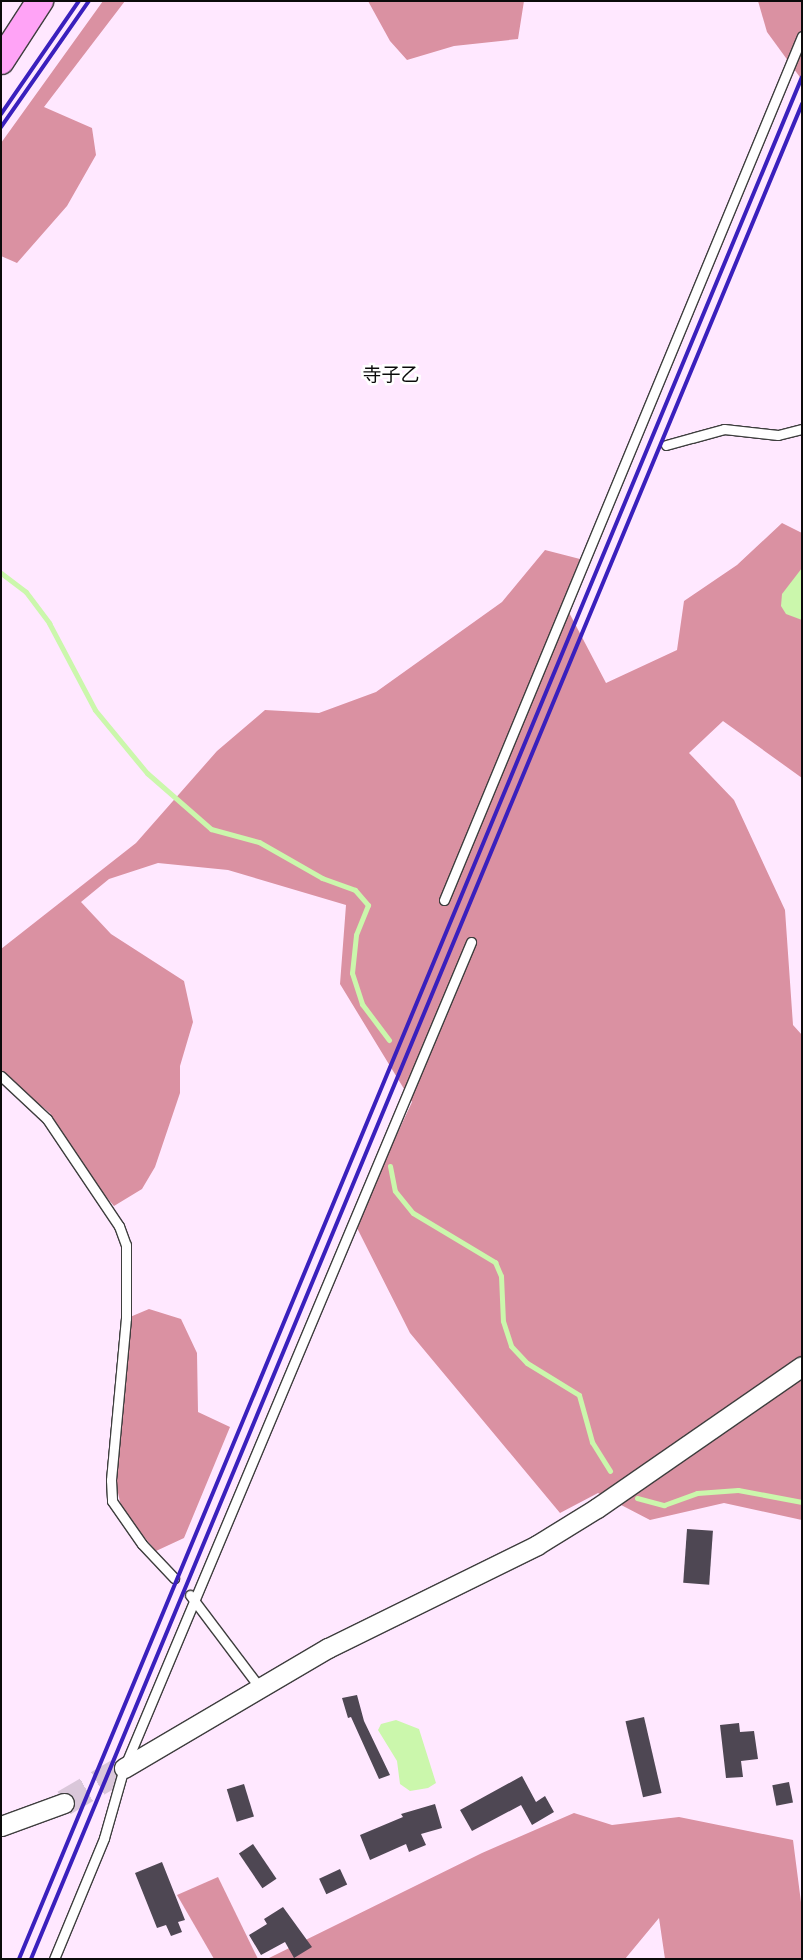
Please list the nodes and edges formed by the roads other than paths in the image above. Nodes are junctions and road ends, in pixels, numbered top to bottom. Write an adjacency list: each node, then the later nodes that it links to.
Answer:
1 (40, 1): 3 (main road)
2 (802, 36): 6 (lane)
3 (1, 61)
4 (802, 429): 5 (lane)
5 (666, 445)
6 (632, 452): 7 (lane); 8 (lane)
7 (643, 452)
8 (444, 900)
9 (471, 942): 13 (lane)
10 (1, 1076): 12 (lane)
11 (802, 1366): 14 (street)
12 (174, 1578)
13 (192, 1598): 14 (lane); 15 (lane)
14 (260, 1688): 15 (street)
15 (124, 1768): 18 (lane)
16 (64, 1803): 17 (street)
17 (1, 1826)
18 (54, 1959)

